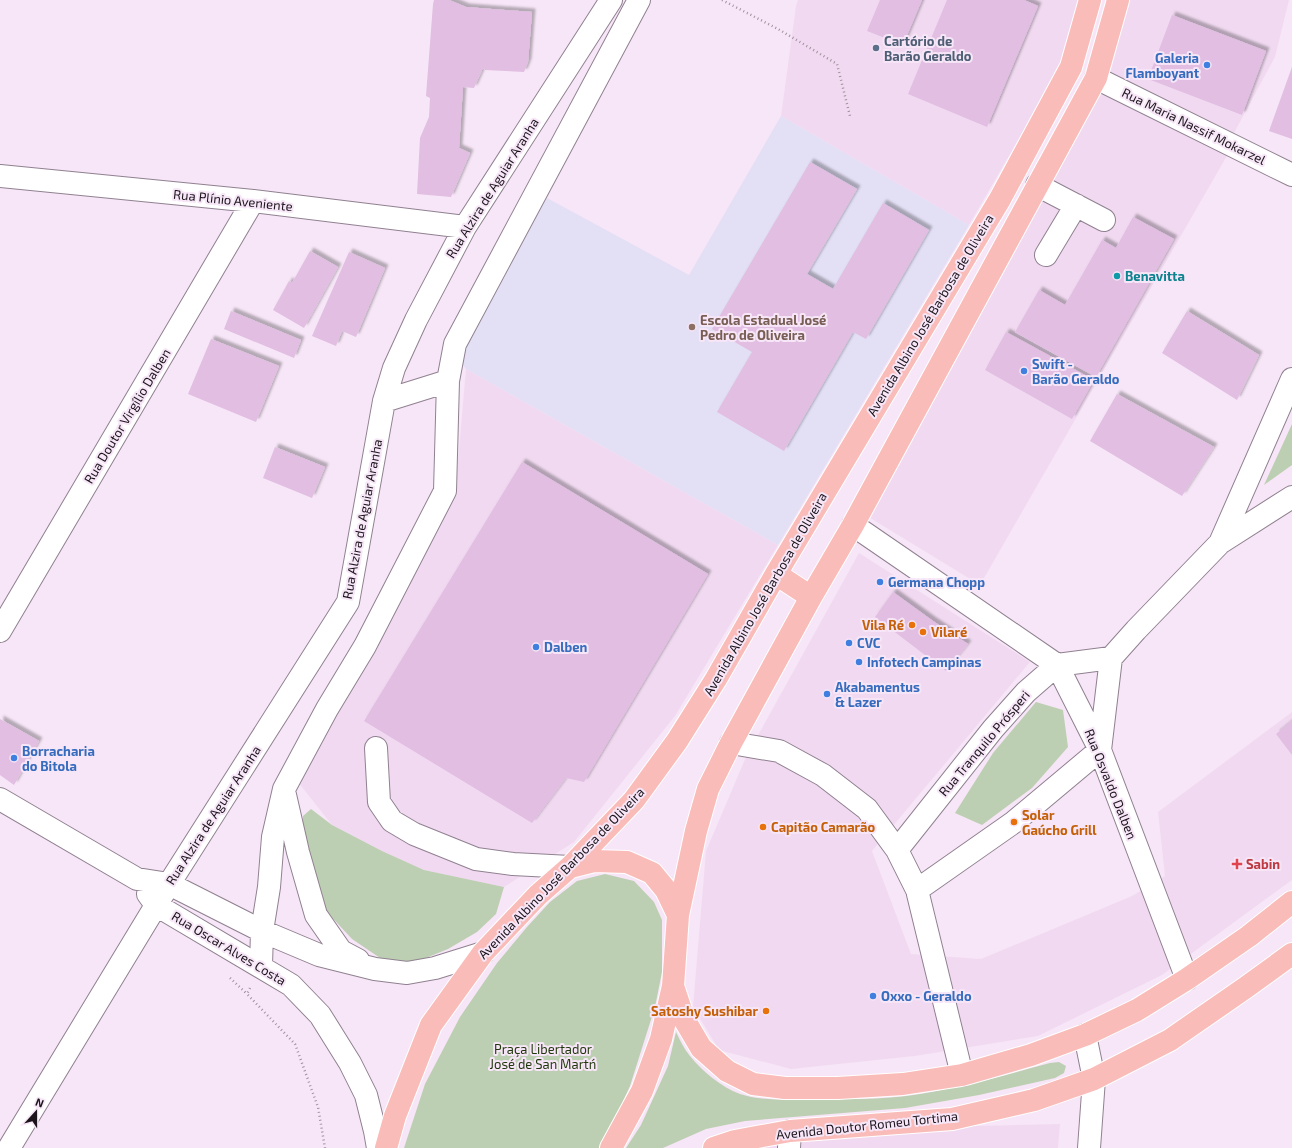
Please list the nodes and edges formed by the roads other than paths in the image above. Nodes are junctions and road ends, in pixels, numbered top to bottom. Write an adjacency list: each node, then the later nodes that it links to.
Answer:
1 (611, 0): 12 (street, Rua Alzira de Aguiar Aranha)
2 (639, 0): 15 (street)
3 (1090, 0): 20 (main road, Avenida Albino José Barbosa de Oliveira)
4 (1118, 0): 5 (main road)
5 (1096, 78): 6 (street, Rua Maria Nassif Mokarzel); 8 (main road)
6 (1292, 175)
7 (0, 176): 9 (street, Rua Plínio Aveniente)
8 (1038, 186): 10 (street); 18 (main road)
9 (253, 201): 12 (street, Rua Plínio Aveniente); 22 (street, Rua Doutor Virgílio Dalben)
10 (1076, 205): 11 (street); 13 (street)
11 (1104, 220)
12 (465, 227): 16 (street, Rua Alzira de Aguiar Aranha)
13 (1046, 255)
14 (1292, 379): 19 (street)
15 (448, 381): 16 (street); 28 (street)
16 (384, 401): 33 (street, Rua Alzira de Aguiar Aranha)
17 (1292, 497): 19 (street)
18 (853, 525): 21 (main road); 24 (street, Rua Osvaldo Dalben)
19 (1220, 543): 23 (street)
20 (776, 574): 21 (main road); 31 (main road, Avenida Albino José Barbosa de Oliveira)
21 (811, 597): 25 (main road)
22 (0, 631)
23 (1111, 658): 24 (street); 27 (street)
24 (1057, 665): 27 (street, Rua Osvaldo Dalben); 30 (street, Rua Tranquilo Prósperi)
25 (731, 743): 30 (street); 37 (main road)
26 (376, 748): 31 (street)
27 (1100, 750): 34 (street); 43 (street, Rua Osvaldo Dalben)
28 (284, 789): 38 (street); 42 (street)
29 (0, 799): 32 (street, Rua Oscar Alves Costa)
30 (897, 850): 34 (street)
31 (570, 867): 37 (main road); 39 (main road, Avenida Albino José Barbosa de Oliveira)
32 (137, 879): 33 (street, Rua Oscar Alves Costa); 36 (street, Rua Oscar Alves Costa)
33 (169, 884): 36 (street, Rua Alzira de Aguiar Aranha); 38 (street, Rua Oscar Alves Costa)
34 (917, 890): 46 (street)
35 (1292, 902): 43 (main road)
36 (156, 905): 41 (street, Rua Oscar Alves Costa); 49 (street, Rua Alzira de Aguiar Aranha)
37 (678, 915): 44 (main road)
38 (262, 932): 41 (street); 42 (street, Rua Oscar Alves Costa)
39 (483, 953): 42 (street, Rua Oscar Alves Costa); 51 (main road, Avenida Albino José Barbosa de Oliveira)
40 (1292, 954): 47 (main road, Avenida Doutor Romeu Tortima)
41 (260, 966): 50 (street, Rua Oscar Alves Costa)
42 (375, 968)
43 (1187, 979): 45 (main road)
44 (673, 986): 46 (main road); 52 (main road)
45 (1085, 1035): 46 (main road); 47 (street)
46 (962, 1075)
47 (1094, 1079): 48 (main road, Avenida Doutor Romeu Tortima); 54 (street)
48 (790, 1140): 53 (main road, Avenida Doutor Romeu Tortima)
49 (9, 1148)
50 (378, 1148)
51 (386, 1148)
52 (611, 1148)
53 (714, 1148)
54 (1089, 1148)

